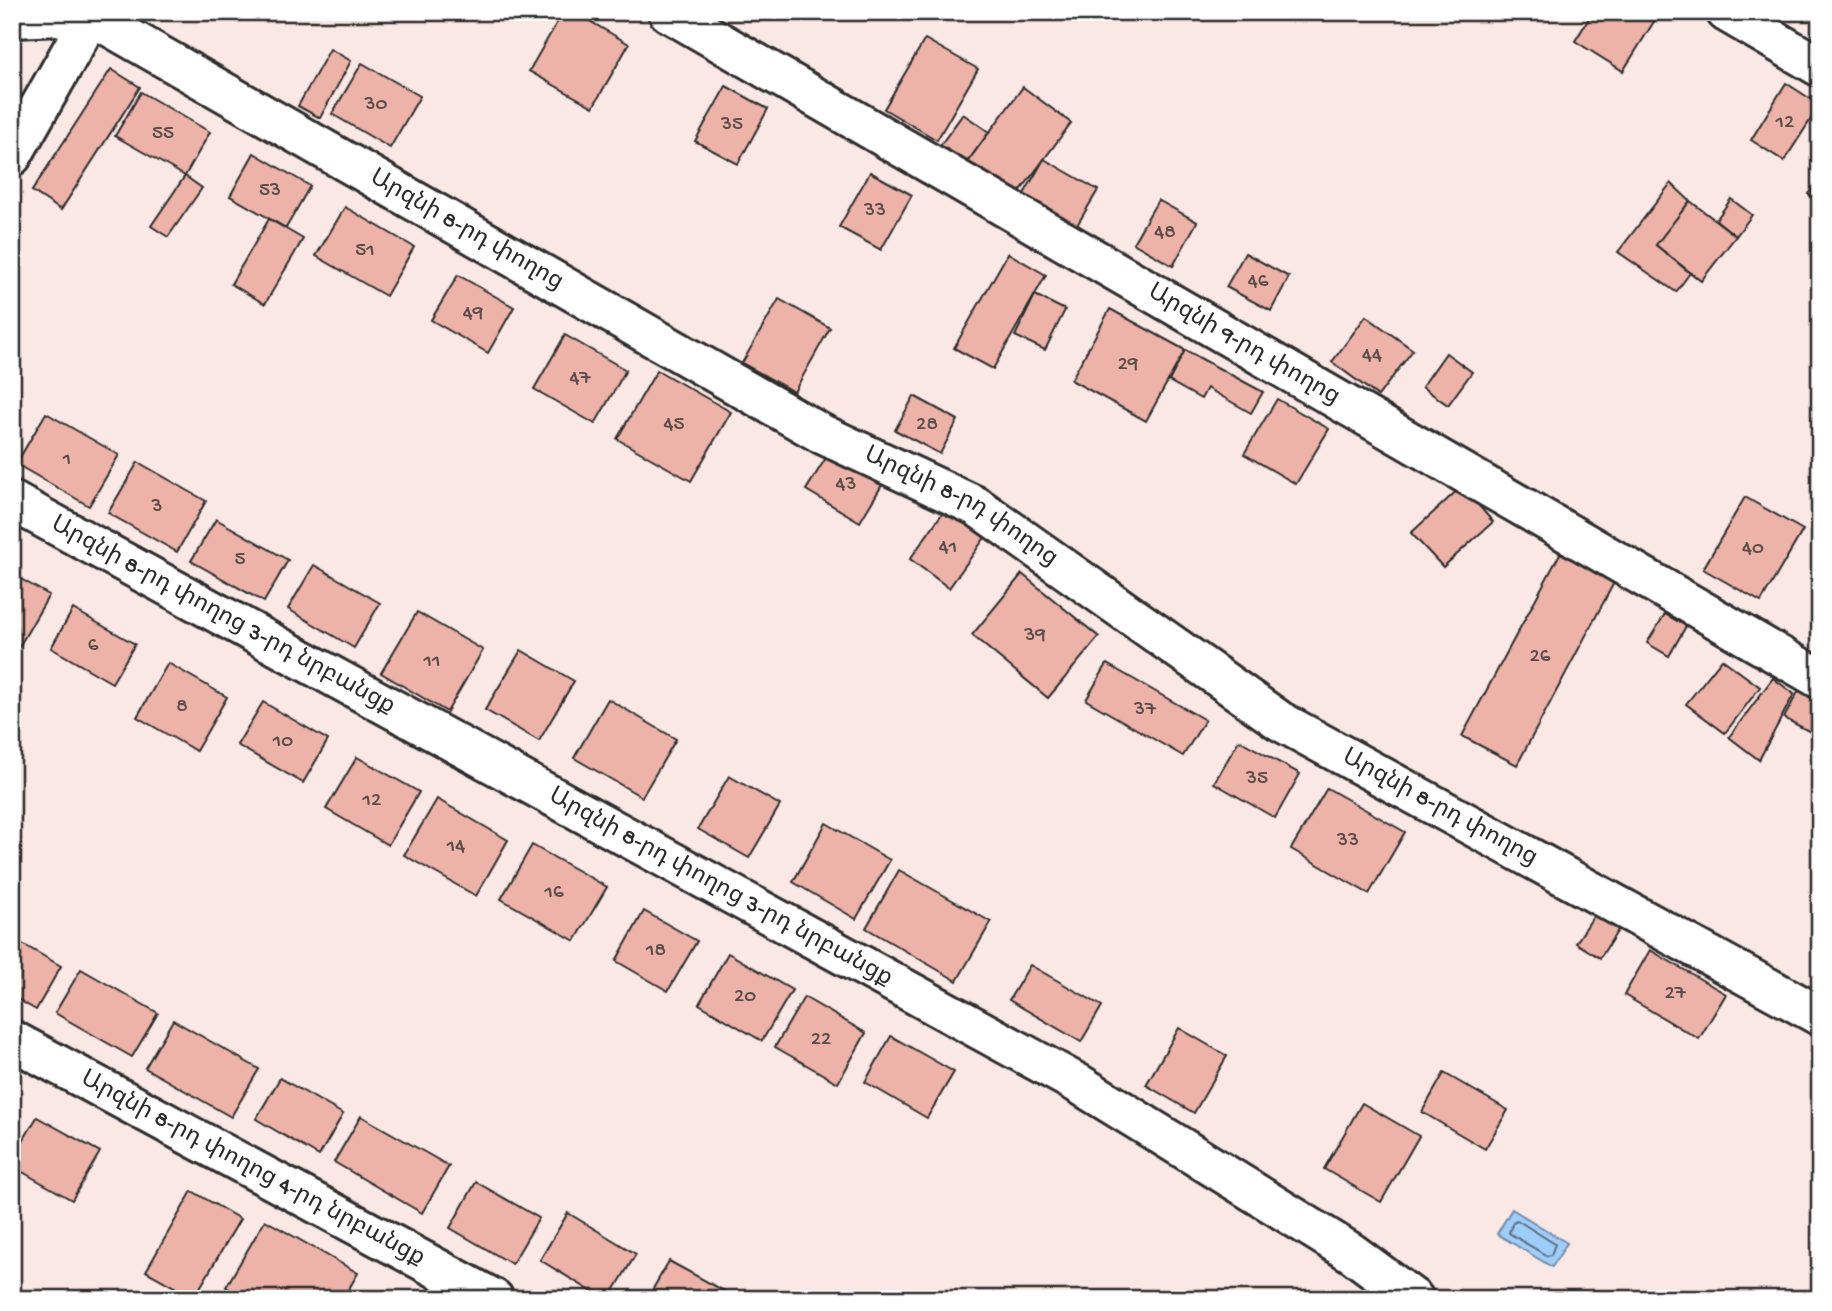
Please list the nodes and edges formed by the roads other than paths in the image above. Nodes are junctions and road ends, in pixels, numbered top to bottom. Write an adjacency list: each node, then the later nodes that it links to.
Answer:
1 (668, 12): 8 (street, Արզնի 9-րդ փողոց)
2 (1726, 12): 5 (street)
3 (108, 14): 4 (street); 6 (street); 9 (street, Արզնի 8-րդ փողոց)
4 (12, 18)
5 (1820, 68)
6 (12, 156)
7 (12, 500): 12 (street, Արզնի 8-րդ փողոց 3-րդ նրբանցք)
8 (1820, 679)
9 (1820, 1016)
10 (12, 1040): 11 (street, Արզնի 8-րդ փողոց 4-րդ նրբանցք)
11 (494, 1299)
12 (1414, 1299)

